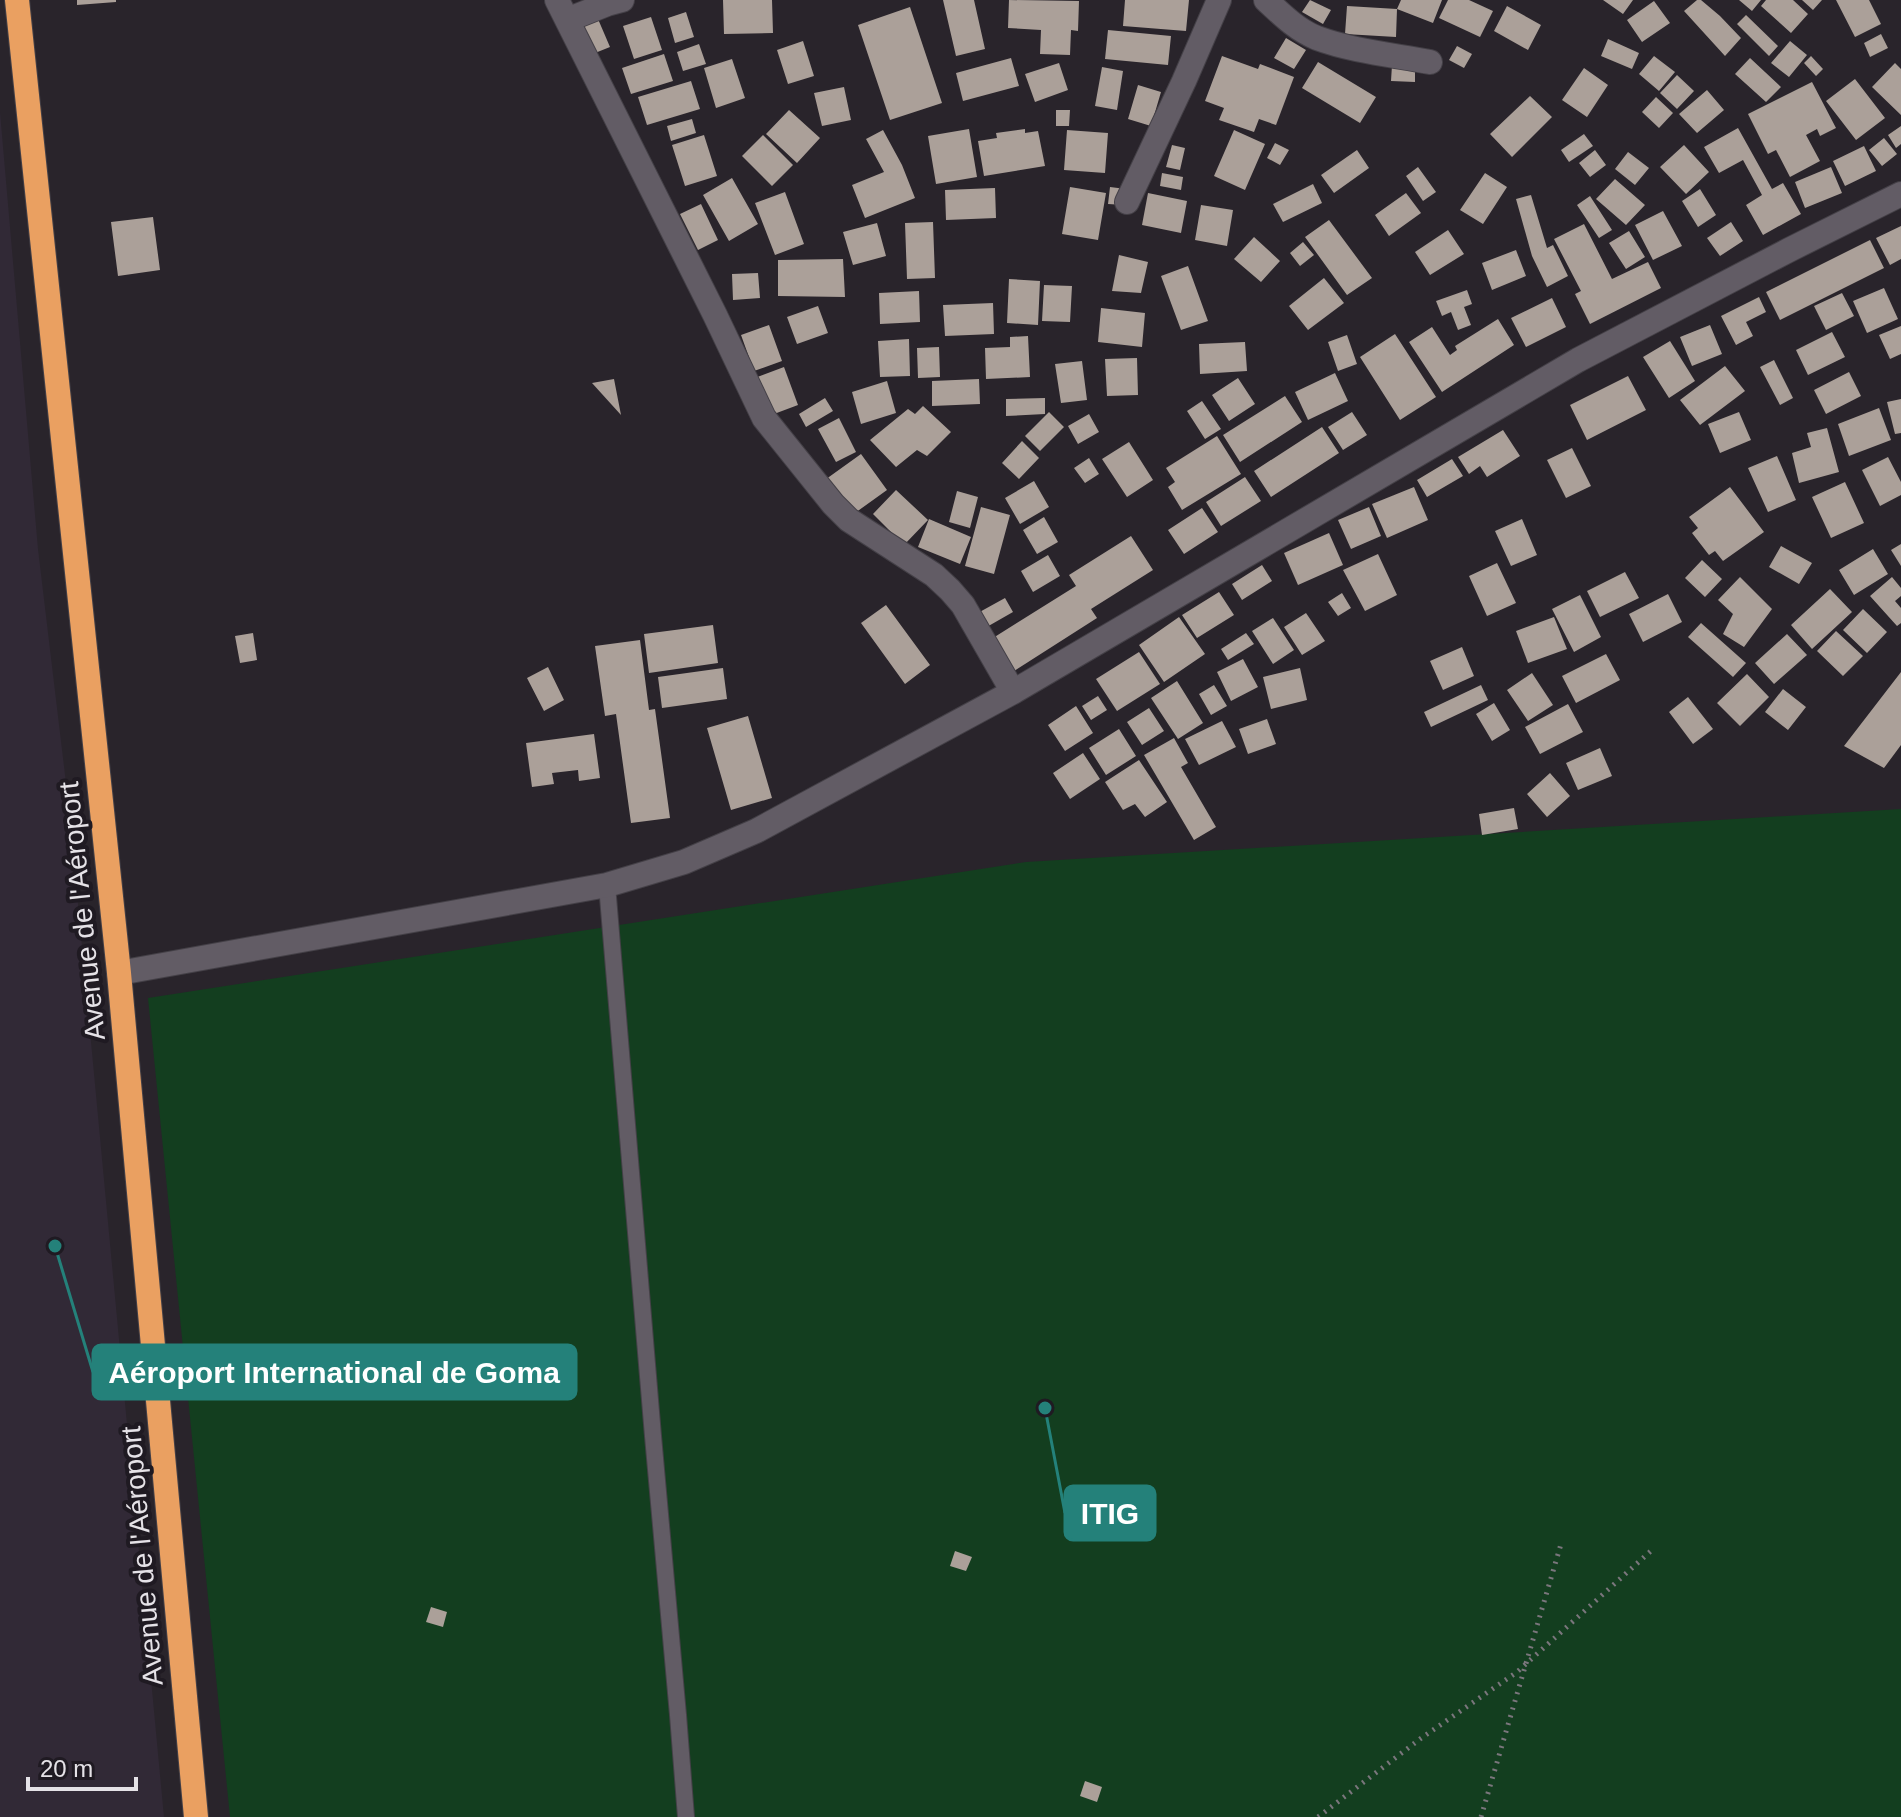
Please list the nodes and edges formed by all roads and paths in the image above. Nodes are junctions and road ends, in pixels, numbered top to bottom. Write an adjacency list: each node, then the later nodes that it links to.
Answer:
1 (17, 0): 11 (highway, Avenue de l'Aéroport)
2 (622, 0): 5 (street)
3 (1219, 0): 8 (street)
4 (1266, 0): 6 (street)
5 (562, 10): 9 (street)
6 (1430, 62)
7 (1901, 194): 9 (street)
8 (1127, 202)
9 (1013, 692): 10 (street)
10 (607, 885): 11 (street); 16 (lane)
11 (119, 973): 15 (highway, Avenue de l'Aéroport)
12 (1561, 1544): 14 (path)
13 (1653, 1549): 14 (path)
14 (1528, 1662): 17 (path); 18 (path)
15 (196, 1817)
16 (686, 1817)
17 (1318, 1817)
18 (1481, 1817)

